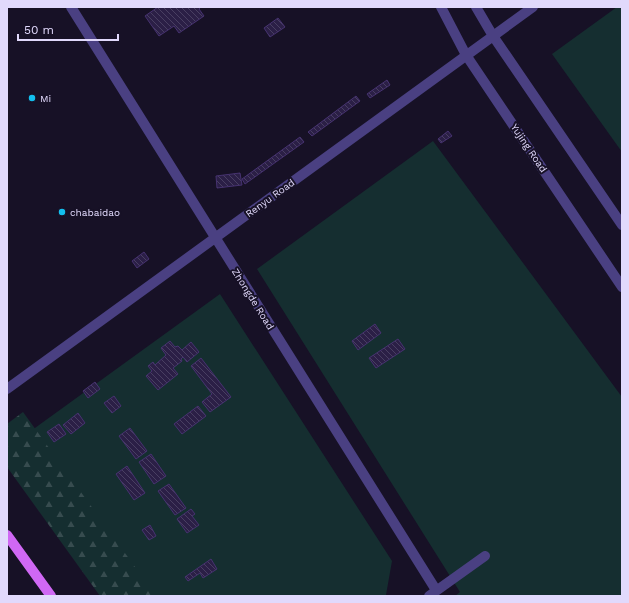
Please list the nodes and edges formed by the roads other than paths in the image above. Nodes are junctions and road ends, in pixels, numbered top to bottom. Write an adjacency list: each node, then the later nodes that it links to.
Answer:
1 (71, 7): 8 (street, Zhongde Road)
2 (441, 7): 6 (street, Yujing Road)
3 (476, 7): 5 (street)
4 (533, 7): 5 (street, Renyu Road)
5 (493, 36): 6 (street, Renyu Road); 7 (street)
6 (466, 55): 8 (street, Renyu Road); 9 (street, Yujing Road)
7 (622, 225)
8 (215, 238): 10 (street, Renyu Road); 13 (street, Zhongde Road)
9 (622, 287)
10 (7, 389)
11 (7, 535): 14 (main road)
12 (485, 556): 13 (street)
13 (433, 593)
14 (51, 596)

